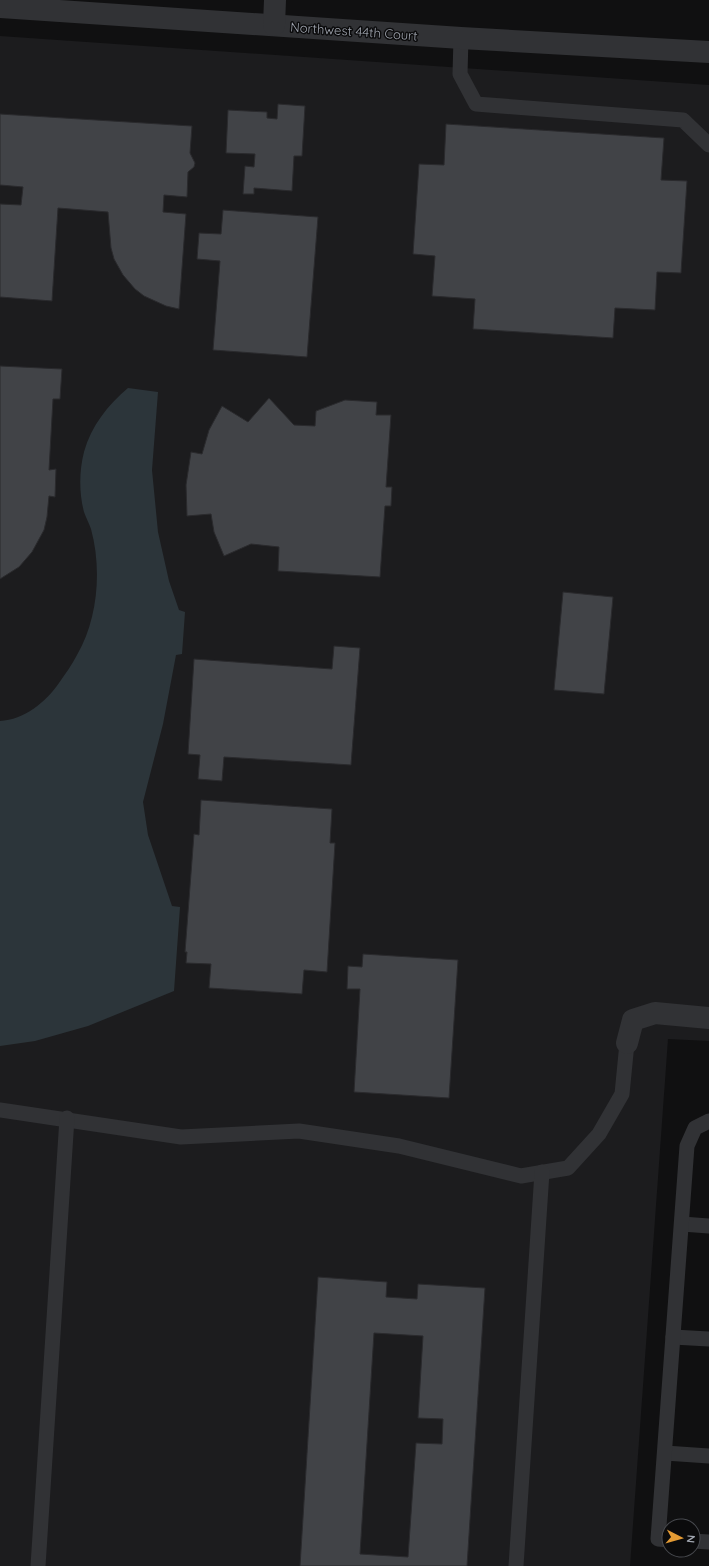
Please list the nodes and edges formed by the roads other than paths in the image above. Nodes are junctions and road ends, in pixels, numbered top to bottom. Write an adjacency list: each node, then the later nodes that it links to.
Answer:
1 (275, 0): 3 (street)
2 (0, 7): 3 (street, Northwest 44th Court)
3 (274, 25): 4 (street, Northwest 44th Court)
4 (461, 38): 5 (street, Northwest 44th Court); 6 (lane)
5 (709, 52)
6 (709, 145)
7 (709, 1018): 8 (street)
8 (628, 1043): 12 (lane)
9 (0, 1110): 10 (lane)
10 (67, 1118): 12 (lane); 20 (lane)
11 (709, 1121): 13 (lane)
12 (542, 1172): 21 (lane)
13 (682, 1224): 14 (lane); 15 (lane)
14 (709, 1226)
15 (673, 1337): 16 (lane); 17 (lane)
16 (709, 1339)
17 (665, 1453): 18 (lane); 19 (lane)
18 (709, 1456)
19 (661, 1540)
20 (38, 1566)
21 (516, 1566)

